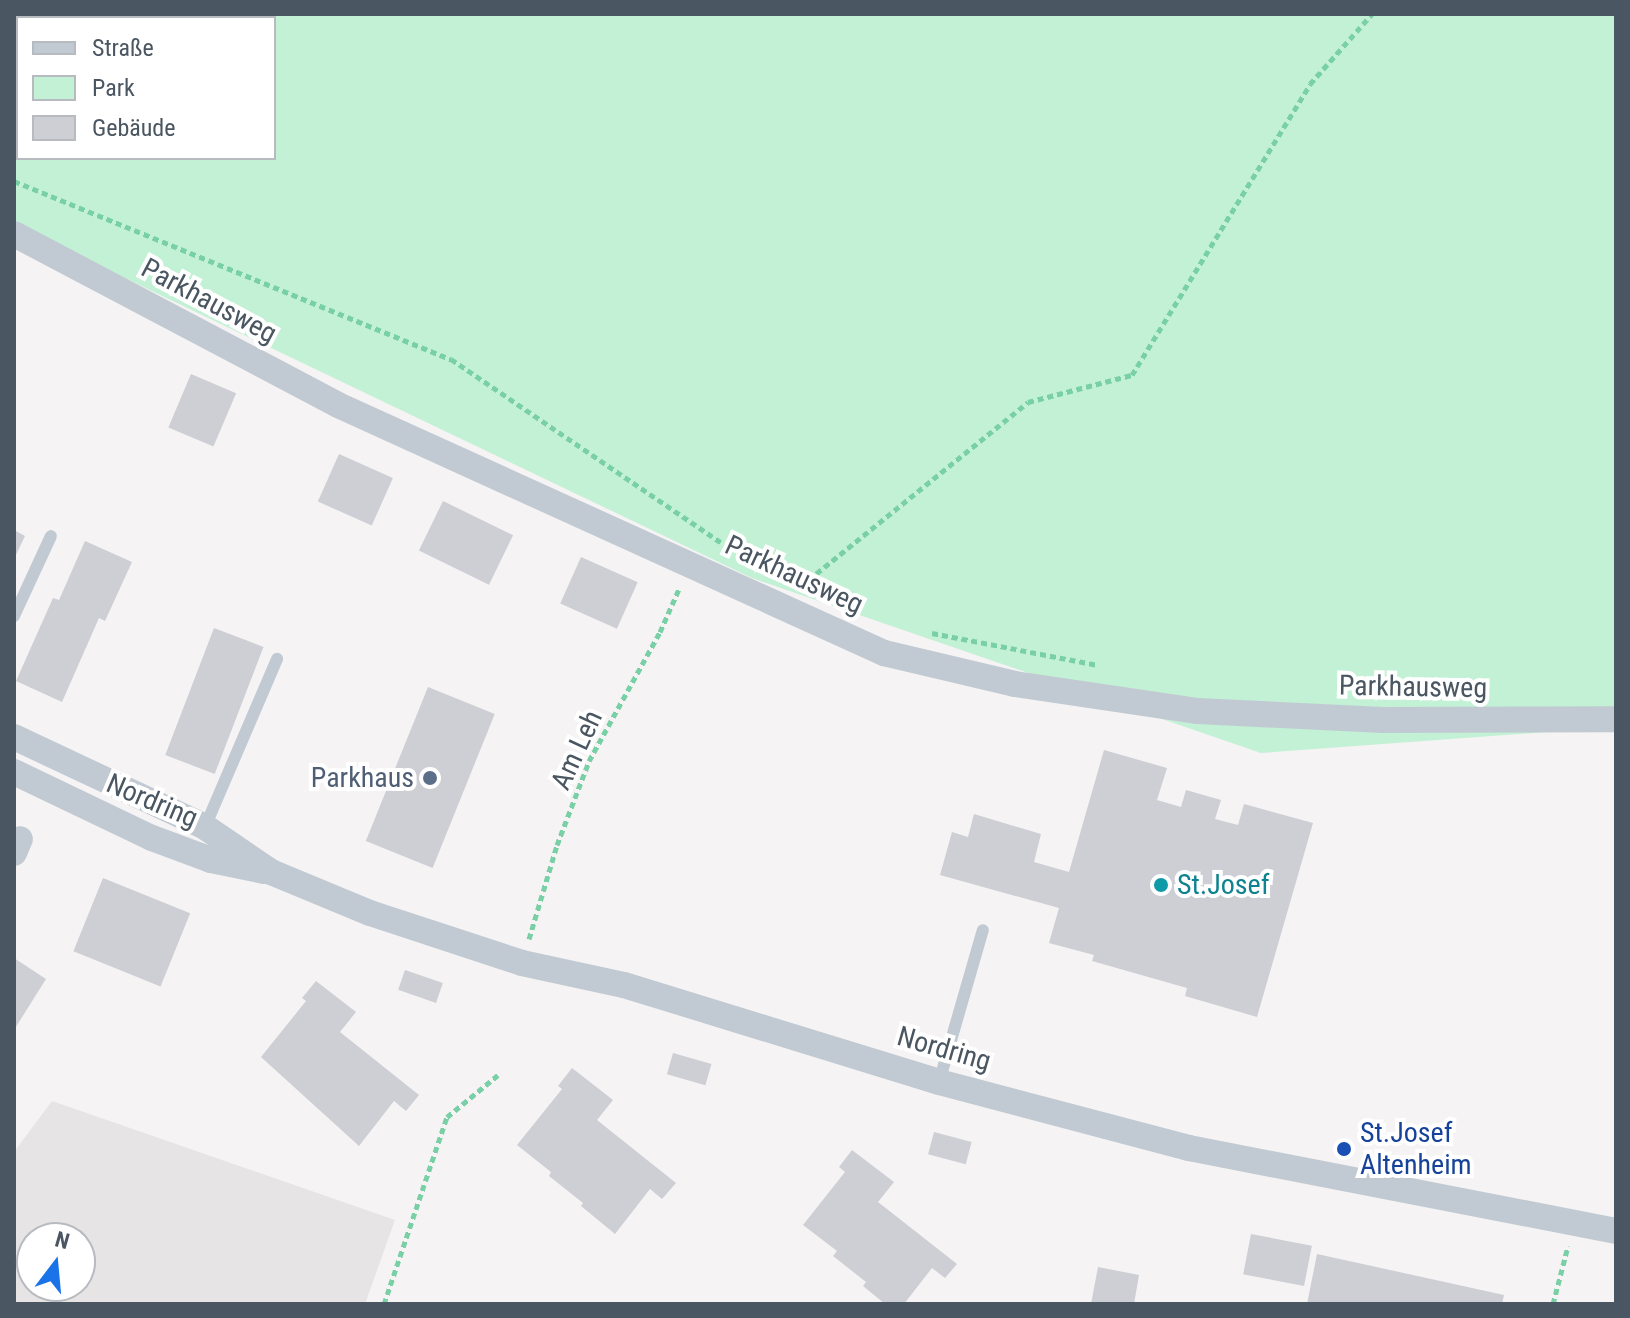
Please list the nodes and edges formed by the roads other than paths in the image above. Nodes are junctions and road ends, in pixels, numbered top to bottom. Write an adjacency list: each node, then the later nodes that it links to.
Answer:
1 (14, 234): 5 (street, Parkhausweg)
2 (51, 536): 3 (lane)
3 (14, 616)
4 (277, 659): 8 (lane, Nordring)
5 (1616, 719)
6 (14, 737): 8 (street, Nordring)
7 (14, 772): 9 (street, Nordring)
8 (205, 827): 9 (street, Nordring)
9 (271, 872): 11 (street, Nordring)
10 (983, 930): 11 (lane)
11 (939, 1082): 12 (street, Nordring)
12 (1616, 1231)

